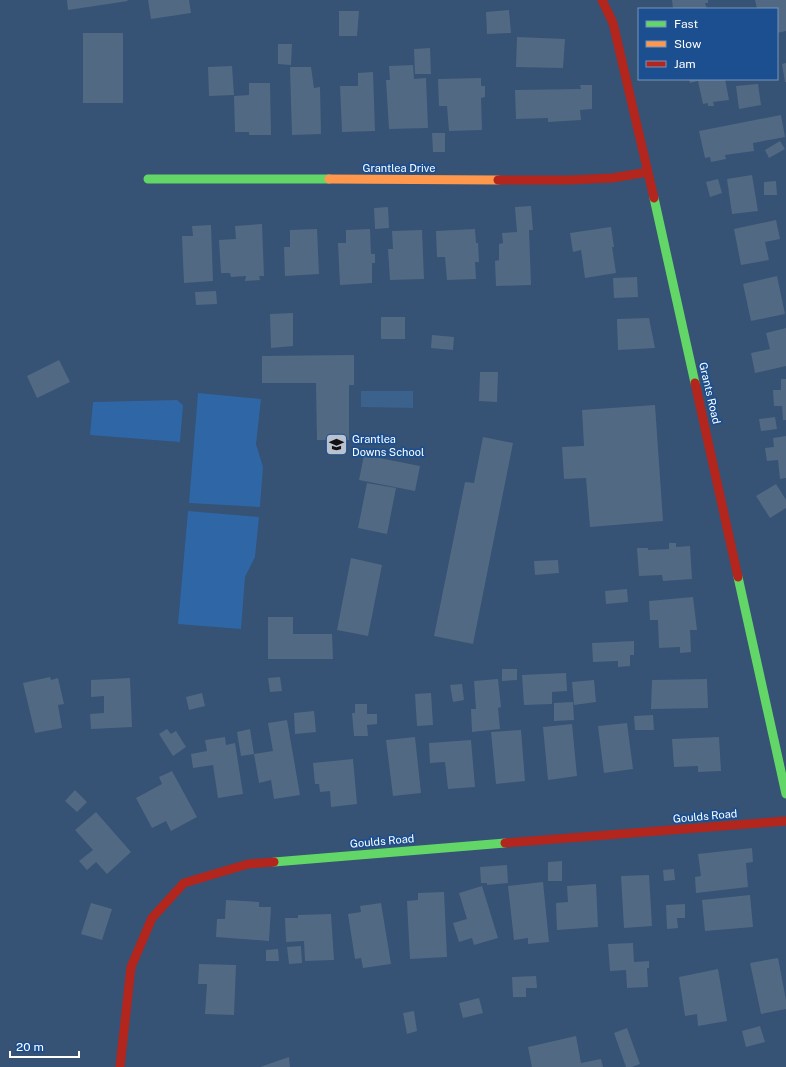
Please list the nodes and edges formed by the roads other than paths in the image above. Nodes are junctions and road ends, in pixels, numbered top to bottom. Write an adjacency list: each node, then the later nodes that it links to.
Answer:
1 (602, 0): 2 (street, Grants Road)
2 (648, 172): 3 (street, Grantlea Drive); 4 (street, Grants Road)
3 (148, 179)
4 (786, 794)
5 (786, 821): 6 (street, Goulds Road)
6 (120, 1067)

